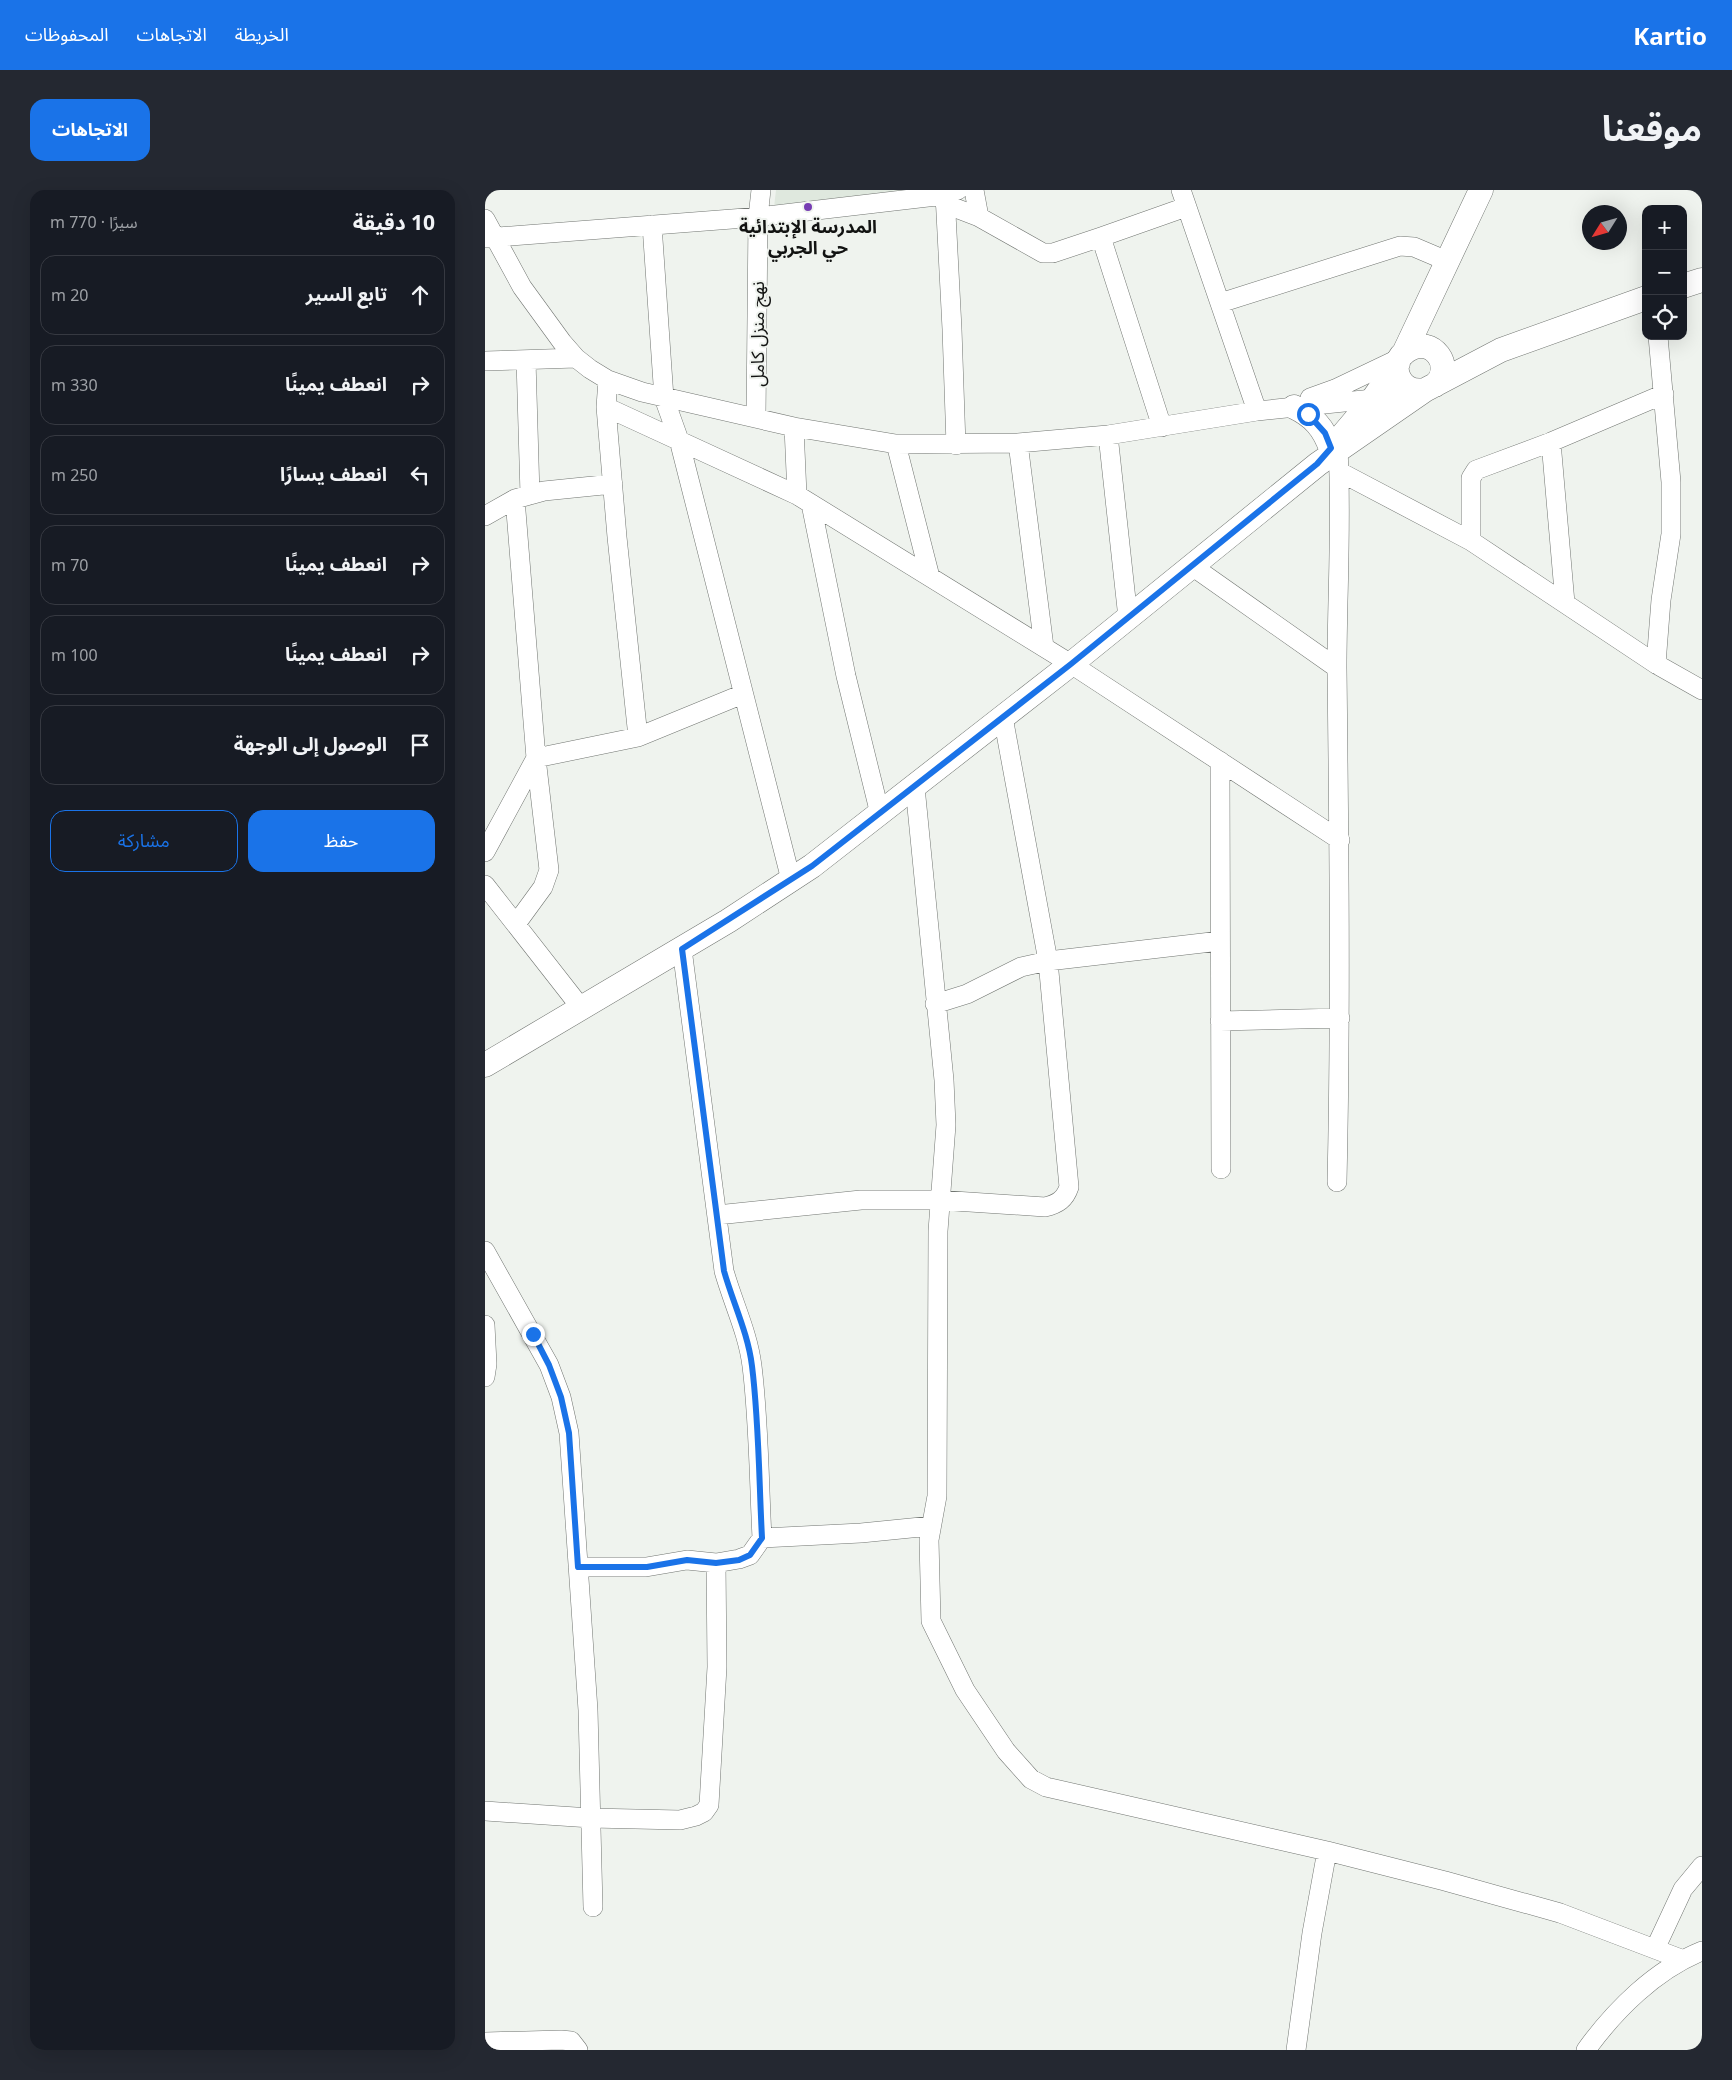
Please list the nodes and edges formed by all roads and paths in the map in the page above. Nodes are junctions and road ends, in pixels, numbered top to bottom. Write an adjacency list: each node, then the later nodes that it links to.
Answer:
1 (761, 190): 6 (street, نهج منزل كامل)
2 (974, 190): 7 (street)
3 (1481, 190): 12 (street)
4 (948, 195): 6 (street); 7 (street); 41 (street)
5 (1183, 198): 11 (street); 17 (street)
6 (758, 217): 9 (street); 33 (street, نهج منزل كامل)
7 (979, 217): 11 (street)
8 (485, 219): 10 (street)
9 (651, 225): 10 (street); 28 (street)
10 (490, 237): 21 (street)
11 (1101, 237): 35 (street)
12 (1447, 261): 15 (street); 17 (street)
13 (1702, 280): 14 (street)
14 (1687, 285)
15 (1432, 293): 20 (street); 22 (street)
16 (1642, 299): 19 (street)
17 (1220, 303): 32 (street)
18 (1658, 340): 27 (street)
19 (1501, 350): 20 (street); 26 (street)
20 (1435, 351): 22 (street); 26 (street)
21 (576, 358): 23 (street); 25 (street)
22 (1401, 358): 26 (street); 29 (street); 31 (street)
23 (526, 360): 24 (street); 44 (street)
24 (485, 361)
25 (608, 380): 28 (street); 30 (street)
26 (1424, 389): 29 (street); 42 (street)
27 (1663, 394): 38 (street); 54 (street)
28 (665, 398): 33 (street); 37 (street)
29 (1373, 399): 31 (street); 42 (street)
30 (607, 407): 37 (street); 43 (street)
31 (1289, 407): 32 (street); 42 (street)
32 (1257, 411): 35 (street)
33 (756, 418): 34 (street)
34 (794, 427): 40 (street); 45 (street)
35 (1162, 427): 36 (street)
36 (1108, 435): 39 (street); 51 (street)
37 (679, 440): 45 (street); 57 (street)
38 (1551, 442): 47 (street); 50 (street)
39 (1018, 443): 41 (street); 52 (street)
40 (896, 444): 41 (street); 49 (street)
41 (956, 445)
42 (1333, 455): 47 (street); 48 (street); 55 (street)
43 (613, 484): 44 (street); 59 (street)
44 (522, 497): 46 (street); 60 (street)
45 (804, 500): 49 (street); 63 (street)
46 (485, 516)
47 (1471, 541): 50 (street)
48 (1192, 566): 51 (street); 55 (street)
49 (930, 577): 52 (street)
50 (1565, 603): 54 (street)
51 (1128, 618): 53 (street)
52 (1044, 647): 53 (street)
53 (1071, 664): 58 (street); 61 (street)
54 (1657, 664): 56 (street)
55 (1337, 668): 64 (street)
56 (1702, 690)
57 (743, 694): 59 (street); 66 (street)
58 (1003, 717): 62 (street); 71 (street)
59 (638, 737): 60 (street)
60 (536, 758): 65 (street); 68 (street)
61 (1220, 761): 64 (street); 69 (street)
62 (915, 787): 63 (street); 72 (street)
63 (880, 814): 66 (street)
64 (1340, 840): 74 (street)
65 (485, 852)
66 (791, 880): 70 (street)
67 (485, 885): 68 (street)
68 (517, 924): 73 (street)
69 (1220, 942): 71 (street); 75 (street)
70 (682, 949): 73 (street); 80 (street)
71 (1048, 961): 72 (street); 79 (street)
72 (935, 1004): 79 (street)
73 (582, 1009): 76 (street)
74 (1340, 1018): 75 (street); 78 (street)
75 (1220, 1021): 77 (street)
76 (485, 1065)
77 (1221, 1169)
78 (1337, 1182)
79 (939, 1200): 80 (street); 84 (street)
80 (717, 1215): 85 (street)
81 (485, 1251): 87 (street)
82 (485, 1325): 83 (street)
83 (485, 1377)
84 (931, 1526): 85 (street); 90 (street)
85 (762, 1538): 86 (street)
86 (716, 1563): 87 (street); 89 (street)
87 (578, 1567): 89 (street)
88 (485, 1811): 89 (street)
89 (591, 1818): 92 (street)
90 (1327, 1851): 93 (street); 98 (street)
91 (1702, 1866): 93 (street)
92 (593, 1907)
93 (1655, 1949): 95 (street)
94 (1702, 1951): 95 (street)
95 (1681, 1959): 99 (street)
96 (485, 2042): 97 (street)
97 (578, 2050)
98 (1296, 2050)
99 (1586, 2050)

